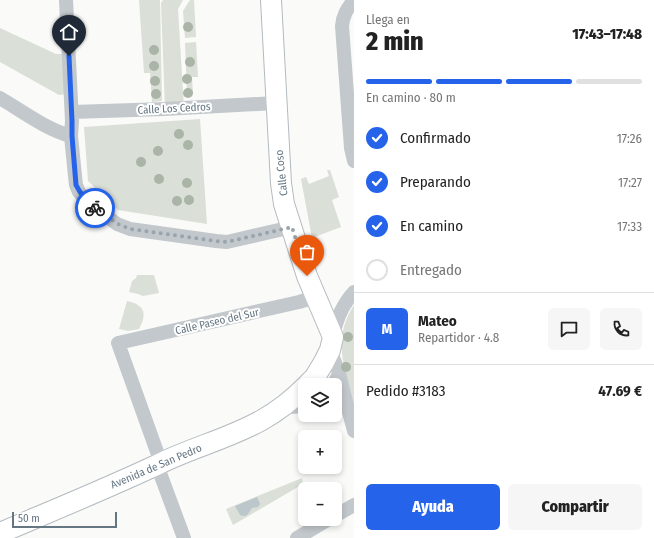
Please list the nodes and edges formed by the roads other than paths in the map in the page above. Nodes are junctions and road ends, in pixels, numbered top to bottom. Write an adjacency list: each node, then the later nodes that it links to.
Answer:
1 (66, 0): 6 (street)
2 (271, 0): 5 (main road, Calle Coso)
3 (354, 0): 8 (street)
4 (0, 98): 7 (street)
5 (276, 103): 6 (street, Calle Los Cedros); 9 (main road, Calle Coso)
6 (72, 112): 7 (street)
7 (72, 136): 9 (street)
8 (354, 161)
9 (292, 227): 11 (main road, Calle Coso)
10 (354, 292): 12 (street)
11 (315, 297): 12 (main road, Calle Coso); 20 (street, Calle Paseo del Sur)
12 (332, 344): 13 (street); 14 (main road)
13 (338, 370): 15 (lane); 19 (street)
14 (313, 378)
15 (333, 378)
16 (298, 394): 18 (main road, Avenida de San Pedro)
17 (298, 410): 18 (lane)
18 (278, 411): 20 (main road, Avenida de San Pedro)
19 (354, 431)
20 (159, 464): 24 (main road, Avenida de San Pedro); 26 (street)
21 (354, 505): 22 (street)
22 (342, 512)
23 (320, 526): 25 (street)
24 (0, 533)
25 (309, 534): 27 (street)
26 (184, 538)
27 (297, 538)

